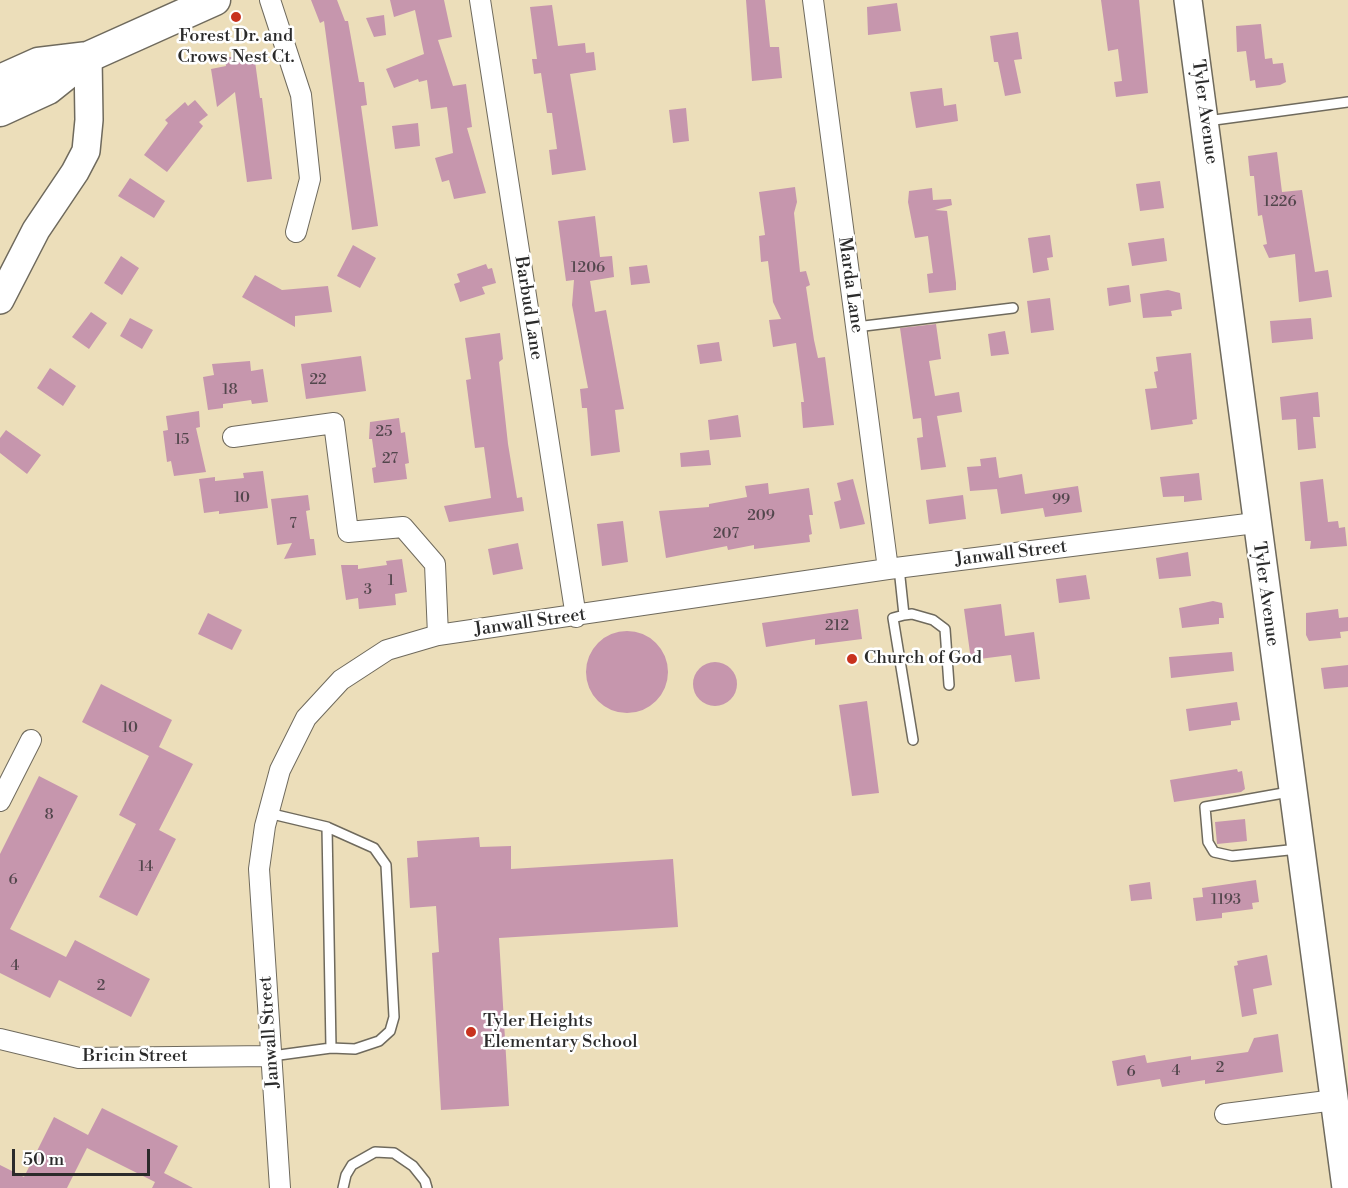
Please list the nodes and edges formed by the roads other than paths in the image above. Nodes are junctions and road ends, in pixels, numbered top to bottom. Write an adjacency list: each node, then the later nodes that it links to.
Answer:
1 (215, 0): 6 (main road)
2 (270, 0): 11 (street)
3 (480, 0): 19 (street, Barbud Lane)
4 (813, 0): 14 (street, Marda Lane)
5 (1188, 0): 10 (street, Tyler Avenue)
6 (88, 57): 7 (main road); 9 (main road); 12 (street)
7 (0, 80)
8 (1348, 102): 10 (lane)
9 (0, 111)
10 (1205, 121): 16 (street, Tyler Avenue)
11 (296, 232)
12 (0, 300)
13 (1013, 308): 14 (lane)
14 (856, 327): 17 (street, Marda Lane)
15 (233, 437): 20 (street)
16 (1255, 523): 17 (street, Janwall Street); 24 (street, Tyler Avenue)
17 (893, 569): 18 (lane, Marda Lane); 19 (street, Janwall Street)
18 (904, 615): 21 (lane); 23 (lane)
19 (576, 617): 20 (street, Janwall Street)
20 (438, 635): 26 (street, Janwall Street)
21 (949, 685)
22 (31, 740): 25 (street)
23 (912, 740)
24 (1293, 792): 28 (street, Tyler Avenue); 28 (lane)
25 (0, 801)
26 (268, 813): 27 (lane); 31 (street, Janwall Street)
27 (327, 828): 30 (lane); 30 (lane)
28 (1300, 849): 32 (street, Tyler Avenue)
29 (0, 1039): 31 (street, Bricin Street)
30 (331, 1048): 31 (lane)
31 (272, 1056): 34 (street, Janwall Street)
32 (1335, 1100): 33 (street); 37 (street, Tyler Avenue)
33 (1225, 1113)
34 (280, 1188)
35 (343, 1188): 36 (lane)
36 (427, 1188)
37 (1346, 1188)

